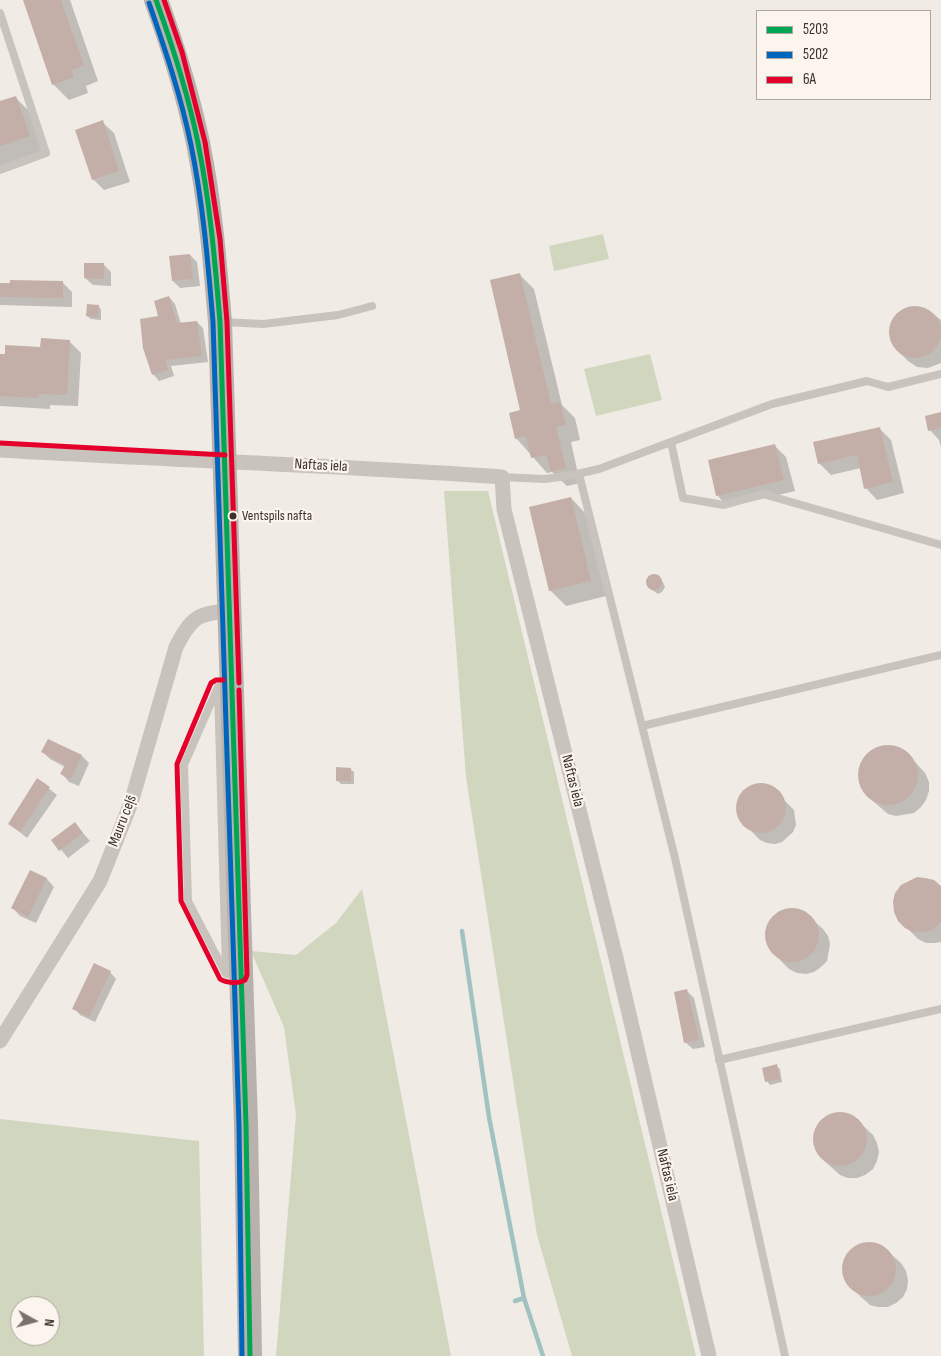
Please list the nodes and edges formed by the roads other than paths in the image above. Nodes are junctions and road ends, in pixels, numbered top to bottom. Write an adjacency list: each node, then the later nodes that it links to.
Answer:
1 (156, 0): 5 (main road)
2 (0, 13): 3 (lane)
3 (0, 170)
4 (372, 306): 5 (lane)
5 (220, 322): 9 (main road)
6 (941, 374): 7 (lane)
7 (671, 442): 10 (lane); 12 (lane)
8 (0, 450): 9 (street, Naftas iela)
9 (225, 462): 11 (street, Naftas iela); 13 (main road)
10 (580, 474): 11 (lane); 16 (lane)
11 (502, 476): 22 (street, Naftas iela)
12 (941, 545)
13 (230, 611): 15 (main road); 19 (street, Mauru ceļš)
14 (941, 655): 16 (lane)
15 (225, 687): 17 (main road); 17 (lane)
16 (642, 726): 20 (lane)
17 (233, 974): 21 (main road)
18 (941, 1009): 20 (lane)
19 (0, 1041)
20 (719, 1060): 23 (lane)
21 (250, 1356)
22 (709, 1356)
23 (785, 1356)

